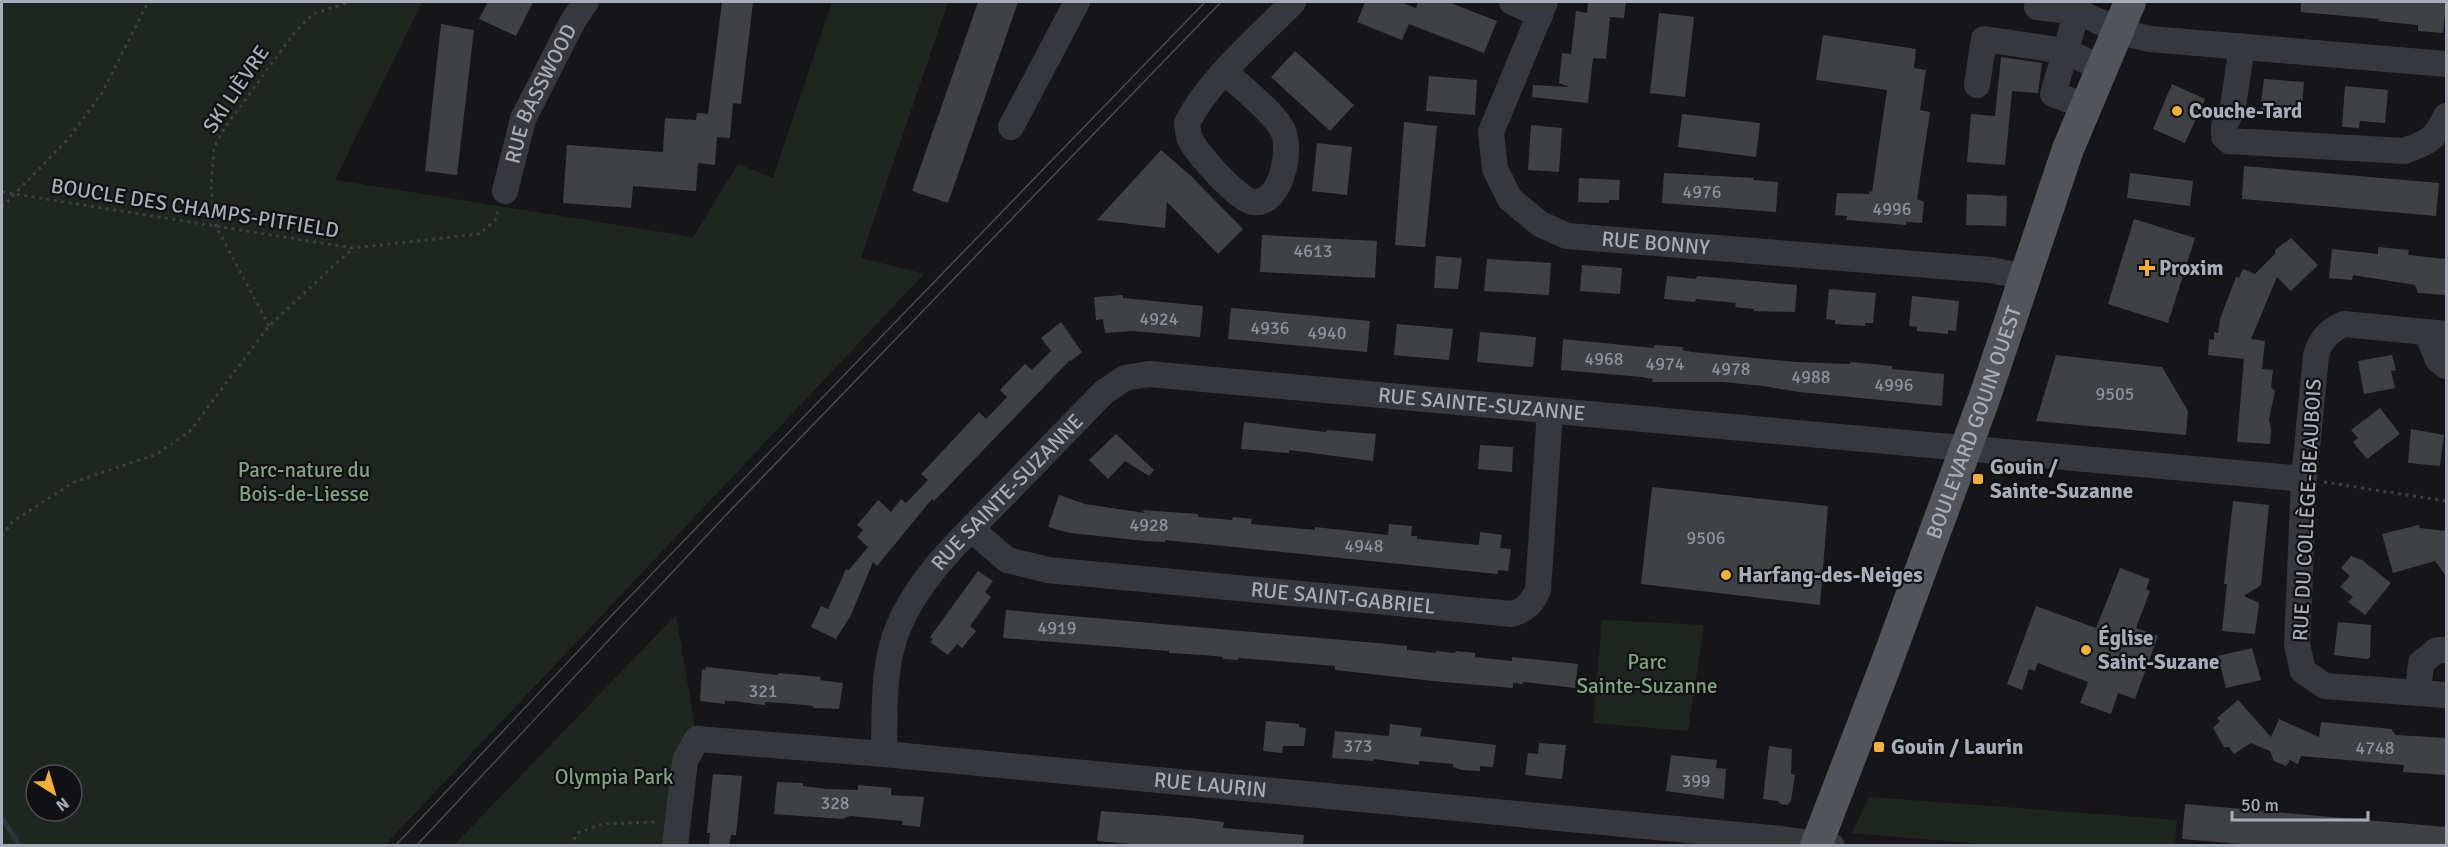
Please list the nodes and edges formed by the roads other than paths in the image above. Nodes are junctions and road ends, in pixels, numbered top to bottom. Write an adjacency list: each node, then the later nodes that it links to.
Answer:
1 (586, 2): 19 (street, RUE BASSWOOD)
2 (1077, 2): 18 (street)
3 (1293, 2): 14 (street)
4 (1512, 2): 8 (street)
5 (2038, 2): 7 (street)
6 (2130, 2): 9 (main road, BOULEVARD GOUIN OUEST)
7 (2078, 7): 9 (street); 11 (street)
8 (1543, 8): 20 (street, RUE BONNY)
9 (2118, 30): 10 (street); 13 (main road, BOULEVARD GOUIN OUEST)
10 (2242, 46): 12 (street); 17 (street)
11 (2065, 51): 13 (street); 15 (street); 16 (street)
12 (2446, 64)
13 (2102, 68): 16 (main road, BOULEVARD GOUIN OUEST)
14 (1225, 72): 14 (street)
15 (1977, 85)
16 (2085, 106): 20 (main road, BOULEVARD GOUIN OUEST)
17 (2446, 116)
18 (1011, 127)
19 (505, 191)
20 (2025, 277): 24 (main road, BOULEVARD GOUIN OUEST)
21 (2437, 333): 22 (street, RUE DU COLLÈGE-BEAUBOIS); 25 (street, RUE DU COLLÈGE-BEAUBOIS)
22 (2446, 366)
23 (1550, 411): 24 (street, RUE SAINTE-SUZANNE); 26 (street, RUE SAINTE-SUZANNE); 26 (street, RUE SAINT-GABRIEL)
24 (1966, 448): 25 (street, RUE SAINTE-SUZANNE); 32 (main road, BOULEVARD GOUIN OUEST)
25 (2304, 479): 28 (street, RUE DU COLLÈGE-BEAUBOIS)
26 (970, 529): 30 (street, RUE SAINTE-SUZANNE)
27 (2446, 650): 28 (street)
28 (2418, 693): 29 (street, RUE DU COLLÈGE-BEAUBOIS)
29 (2446, 695)
30 (884, 754): 31 (street, RUE LAURIN); 32 (street, RUE LAURIN)
31 (677, 834)
32 (1822, 845)

